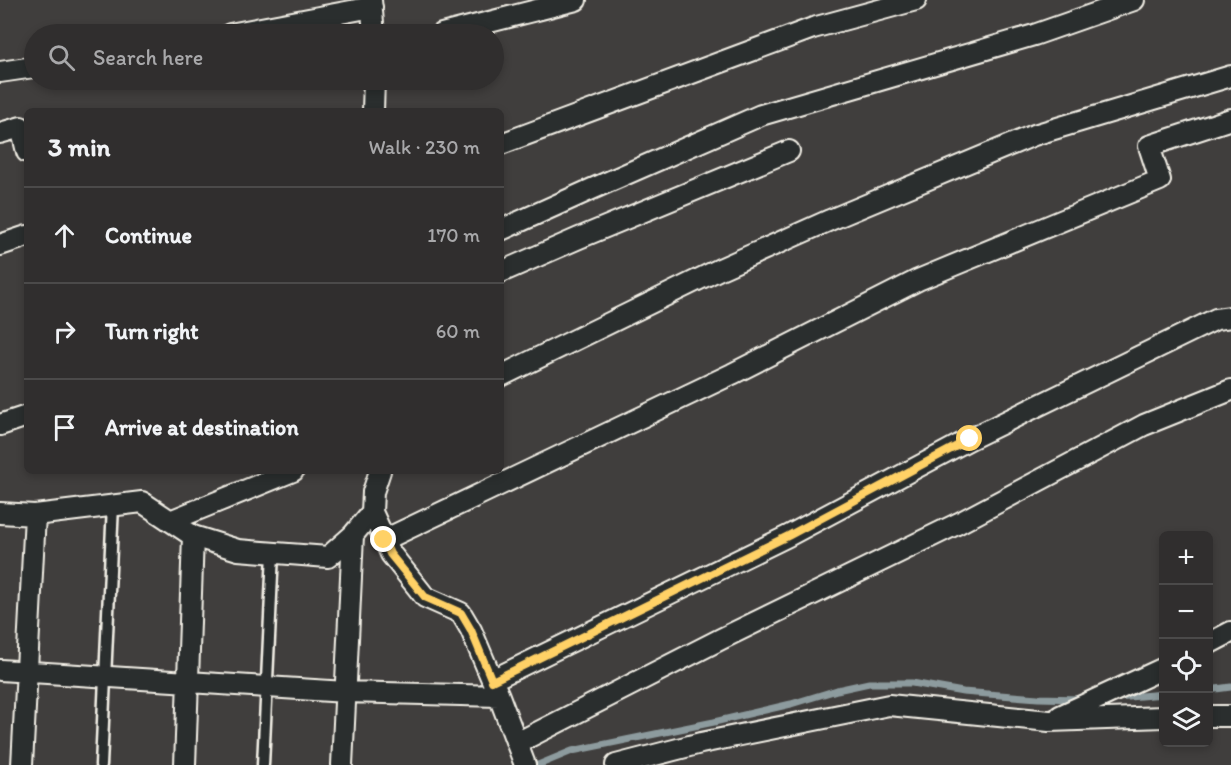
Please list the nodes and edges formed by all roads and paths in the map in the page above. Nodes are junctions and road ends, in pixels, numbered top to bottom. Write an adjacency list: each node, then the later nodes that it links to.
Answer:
1 (576, 0): 7 (street)
2 (916, 0): 16 (street)
3 (1134, 0): 18 (street)
4 (371, 3): 5 (street); 6 (street)
5 (275, 24)
6 (373, 24)
7 (481, 24)
8 (24, 68): 9 (street)
9 (0, 72)
10 (1231, 76): 23 (street)
11 (374, 90): 12 (street)
12 (373, 108)
13 (1231, 119): 36 (street)
14 (0, 134): 15 (street)
15 (24, 140)
16 (504, 143)
17 (789, 151): 21 (street)
18 (504, 229)
19 (24, 237): 20 (street)
20 (0, 245)
21 (504, 271)
22 (1231, 316): 46 (street)
23 (504, 375)
24 (1231, 390): 52 (street)
25 (24, 417): 26 (street)
26 (0, 425)
27 (286, 474): 33 (street)
28 (379, 474): 30 (street)
29 (113, 505): 32 (street); 33 (street); 43 (lane)
30 (372, 512): 34 (street); 36 (street)
31 (0, 513): 32 (street)
32 (35, 515): 42 (street)
33 (170, 521): 35 (street)
34 (353, 535): 37 (street); 47 (street)
35 (193, 536): 37 (street); 44 (street)
36 (384, 540): 46 (street)
37 (273, 553): 45 (lane)
38 (1231, 632): 39 (street)
39 (1213, 642)
40 (0, 670): 42 (street)
41 (1159, 670): 51 (street)
42 (27, 672): 43 (street); 53 (street)
43 (105, 677): 44 (street); 54 (lane)
44 (189, 682): 45 (street); 55 (street)
45 (266, 687): 47 (street); 56 (lane)
46 (496, 688): 47 (street); 52 (street)
47 (346, 692): 57 (street)
48 (1213, 716): 49 (street)
49 (1231, 716)
50 (1159, 717): 51 (street)
51 (1049, 721): 59 (street)
52 (517, 743): 58 (street)
53 (22, 765)
54 (101, 765)
55 (185, 765)
56 (263, 765)
57 (342, 765)
58 (525, 765)
59 (616, 765)

